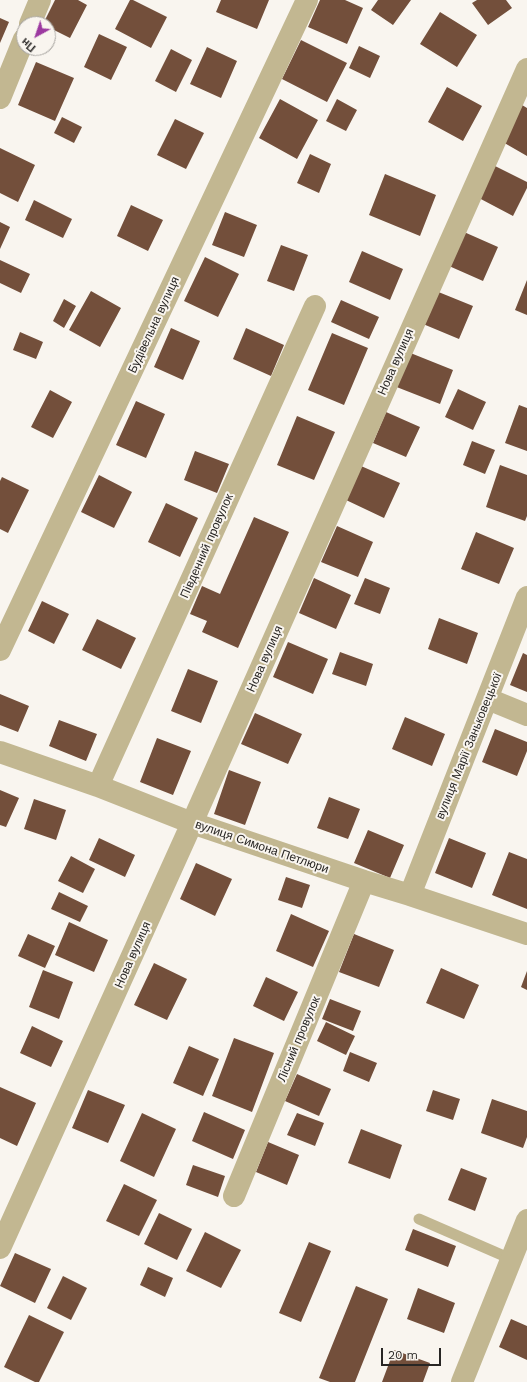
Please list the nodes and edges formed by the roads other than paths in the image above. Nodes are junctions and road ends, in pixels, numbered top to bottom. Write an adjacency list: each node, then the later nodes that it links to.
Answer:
1 (40, 0): 3 (street)
2 (307, 0): 9 (street, Будівельна вулиця)
3 (33, 16)
4 (17, 56): 6 (street)
5 (527, 69): 14 (street, Нова вулиця)
6 (0, 98)
7 (315, 306): 13 (street, Південний провулок)
8 (527, 597): 10 (street, вулиця Марії Заньковецької)
9 (0, 650)
10 (488, 699): 11 (street); 16 (street, вулиця Марії Заньковецької)
11 (527, 715)
12 (0, 752): 13 (street, вулиця Симона Петлюри)
13 (98, 786): 14 (street, вулиця Симона Петлюри)
14 (192, 823): 15 (street, вулиця Симона Петлюри); 21 (street, Нова вулиця)
15 (364, 881): 16 (street, вулиця Симона Петлюри); 18 (street, Лісний провулок)
16 (410, 895): 17 (street, вулиця Симона Петлюри)
17 (527, 934)
18 (234, 1196)
19 (419, 1219): 22 (lane)
20 (527, 1220): 22 (street)
21 (0, 1248)
22 (511, 1259): 23 (street)
23 (462, 1382)

